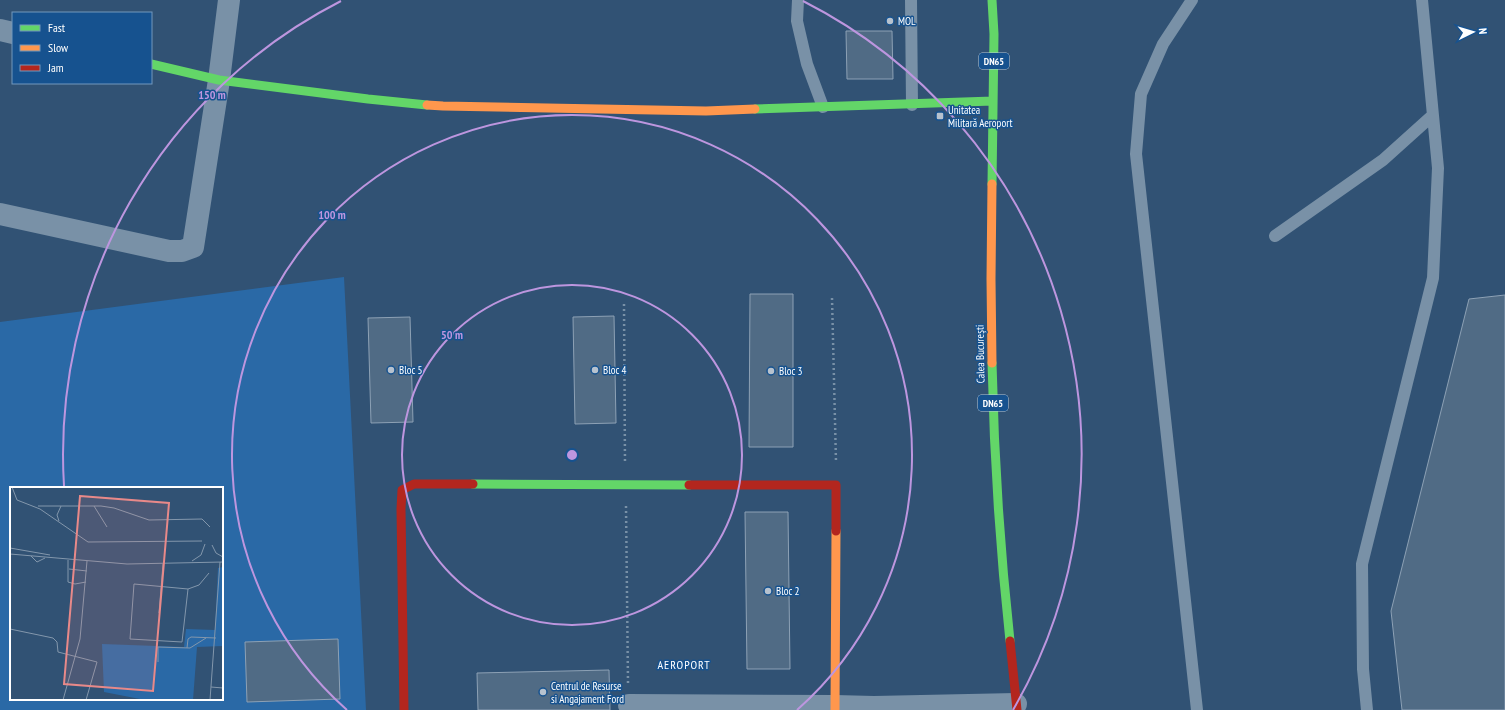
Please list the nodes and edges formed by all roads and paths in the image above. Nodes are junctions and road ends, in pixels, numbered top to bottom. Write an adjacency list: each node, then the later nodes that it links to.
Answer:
1 (229, 0): 12 (street)
2 (798, 0): 15 (lane)
3 (911, 0): 14 (lane)
4 (992, 0): 8 (main road, Calea București / DN65)
5 (996, 0): 8 (main road, Calea București / DN65)
6 (1192, 0): 25 (lane)
7 (1422, 0): 16 (lane)
8 (994, 20): 13 (main road, Calea București / DN65)
9 (0, 30): 10 (street)
10 (12, 33)
11 (152, 64): 12 (main road)
12 (219, 80): 15 (main road); 17 (street)
13 (993, 101): 14 (main road); 22 (main road, Calea București / DN65)
14 (912, 105): 15 (main road)
15 (823, 107)
16 (1433, 115): 18 (lane); 26 (lane)
17 (0, 214)
18 (1275, 236)
19 (832, 298): 20 (path)
20 (836, 485): 23 (main road); 24 (main road)
21 (629, 705): 23 (street)
22 (1017, 707): 23 (street)
23 (835, 708)
24 (404, 710)
25 (1197, 710)
26 (1367, 710)

